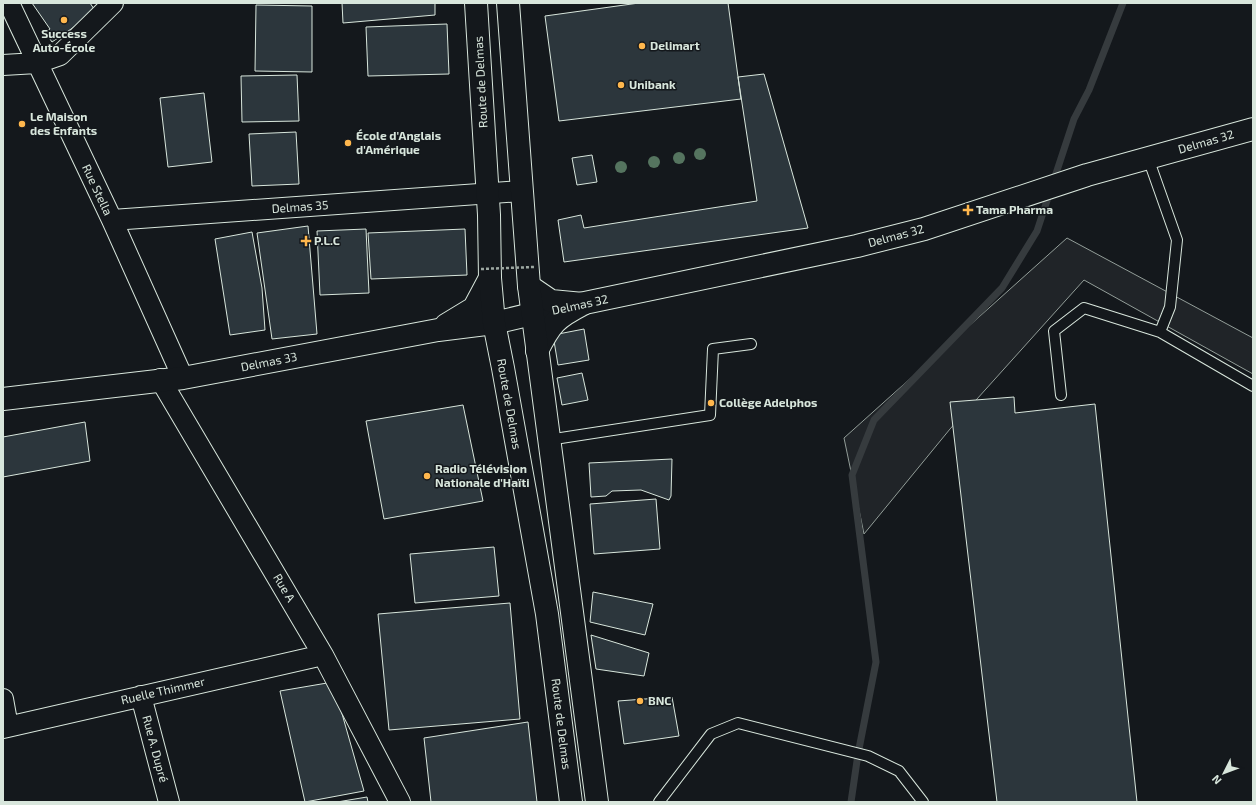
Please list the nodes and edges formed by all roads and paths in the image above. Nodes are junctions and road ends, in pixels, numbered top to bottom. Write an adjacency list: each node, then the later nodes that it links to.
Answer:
1 (10, 3): 5 (street, Rue Stella)
2 (113, 3): 5 (street)
3 (476, 3): 10 (main road, Route de Delmas)
4 (508, 3): 9 (main road, Route de Delmas)
5 (37, 63): 6 (street); 11 (street, Rue Stella)
6 (3, 65)
7 (1253, 129): 8 (main road, Delmas 32)
8 (1148, 158): 14 (main road, Delmas 32); 18 (lane)
9 (521, 191): 10 (street, Delmas 35); 13 (main road, Route de Delmas)
10 (487, 194): 11 (street, Delmas 35); 12 (main road, Route de Delmas)
11 (112, 220): 21 (street, Rue Stella)
12 (485, 274): 13 (path, bridge); 16 (main road, Route de Delmas); 17 (main road)
13 (532, 277): 14 (main road); 15 (main road, Route de Delmas)
14 (583, 304): 15 (main road, Delmas 32); 20 (main road)
15 (532, 314): 16 (main road, Delmas 33); 20 (main road, Route de Delmas)
16 (494, 323): 17 (main road, Delmas 33); 33 (main road, Route de Delmas)
17 (438, 330): 21 (main road, Delmas 33)
18 (1160, 332): 23 (lane); 24 (lane)
19 (751, 344): 26 (lane)
20 (537, 351): 26 (main road, Route de Delmas)
21 (183, 378): 22 (main road, Delmas 33)
22 (160, 379): 25 (main road, Delmas 33); 27 (street, Rue A)
23 (1253, 386)
24 (1061, 395)
25 (3, 399)
26 (548, 440): 34 (main road, Route de Delmas)
27 (324, 655): 28 (street, Ruelle Thimmer); 32 (street, Rue A)
28 (141, 696): 30 (street, Ruelle Thimmer); 31 (street, Rue A. Dupré)
29 (3, 699): 30 (street)
30 (6, 727)
31 (169, 802)
32 (400, 802)
33 (571, 802)
34 (597, 802)
35 (659, 802): 36 (lane)
36 (923, 802)

